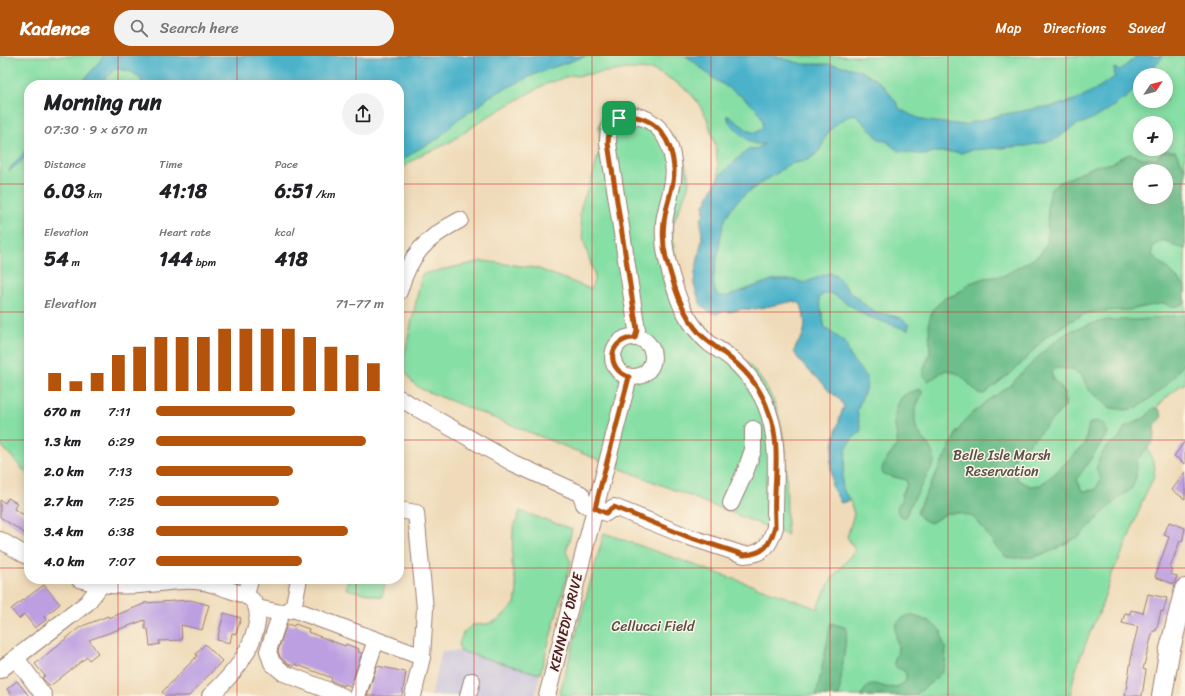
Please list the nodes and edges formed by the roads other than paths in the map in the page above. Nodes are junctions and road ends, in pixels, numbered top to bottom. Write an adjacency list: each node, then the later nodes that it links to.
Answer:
1 (460, 220): 2 (street)
2 (404, 277)
3 (635, 338): 4 (street); 4 (street); 7 (street)
4 (629, 377): 10 (street, KENNEDY DRIVE)
5 (404, 401): 10 (street)
6 (753, 429): 8 (street)
7 (776, 448): 8 (street); 10 (street)
8 (753, 450): 9 (street)
9 (731, 503)
10 (595, 508): 33 (street, KENNEDY DRIVE)
11 (404, 511): 25 (street)
12 (0, 540): 13 (street)
13 (24, 554)
14 (98, 584): 19 (street)
15 (110, 584): 19 (street)
16 (211, 584): 21 (street)
17 (249, 584): 21 (street)
18 (297, 584): 23 (street)
19 (101, 585): 26 (street)
20 (1185, 589): 34 (main road)
21 (246, 596): 22 (street)
22 (257, 608): 23 (street); 29 (street)
23 (287, 611): 24 (street); 30 (street)
24 (376, 640): 25 (street); 31 (street)
25 (422, 657): 32 (street)
26 (16, 658): 27 (street); 28 (street)
27 (0, 670)
28 (44, 696)
29 (210, 696)
30 (342, 696)
31 (357, 696)
32 (413, 696)
33 (547, 696)
34 (1162, 696)

